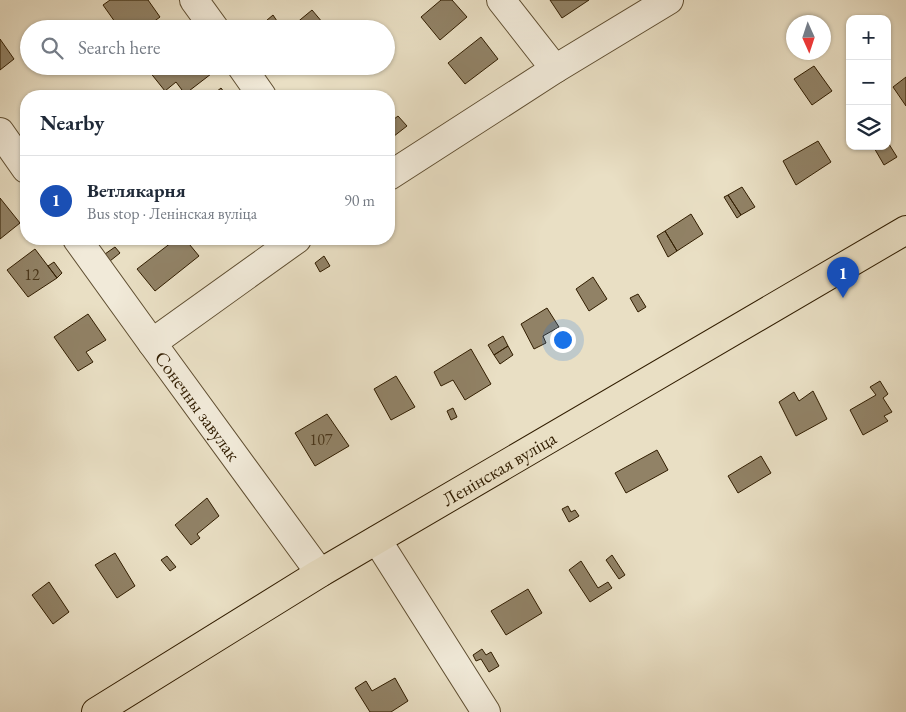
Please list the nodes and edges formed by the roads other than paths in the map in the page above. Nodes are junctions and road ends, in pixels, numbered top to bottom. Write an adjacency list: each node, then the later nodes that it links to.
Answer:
1 (194, 0): 4 (street)
2 (501, 0): 5 (street)
3 (668, 0): 5 (street)
4 (208, 20)
5 (555, 70): 10 (street)
6 (247, 75): 7 (street)
7 (258, 90)
8 (0, 132): 9 (street)
9 (20, 160)
10 (395, 172)
11 (906, 230): 15 (main road, Ленінская вуліца)
12 (81, 245): 14 (street, Сонечны завулак)
13 (289, 245): 14 (street)
14 (152, 343): 16 (street, Сонечны завулак)
15 (376, 540): 16 (main road, Ленінская вуліца); 18 (street)
16 (320, 573): 17 (main road, Ленінская вуліца)
17 (96, 712)
18 (486, 712)

